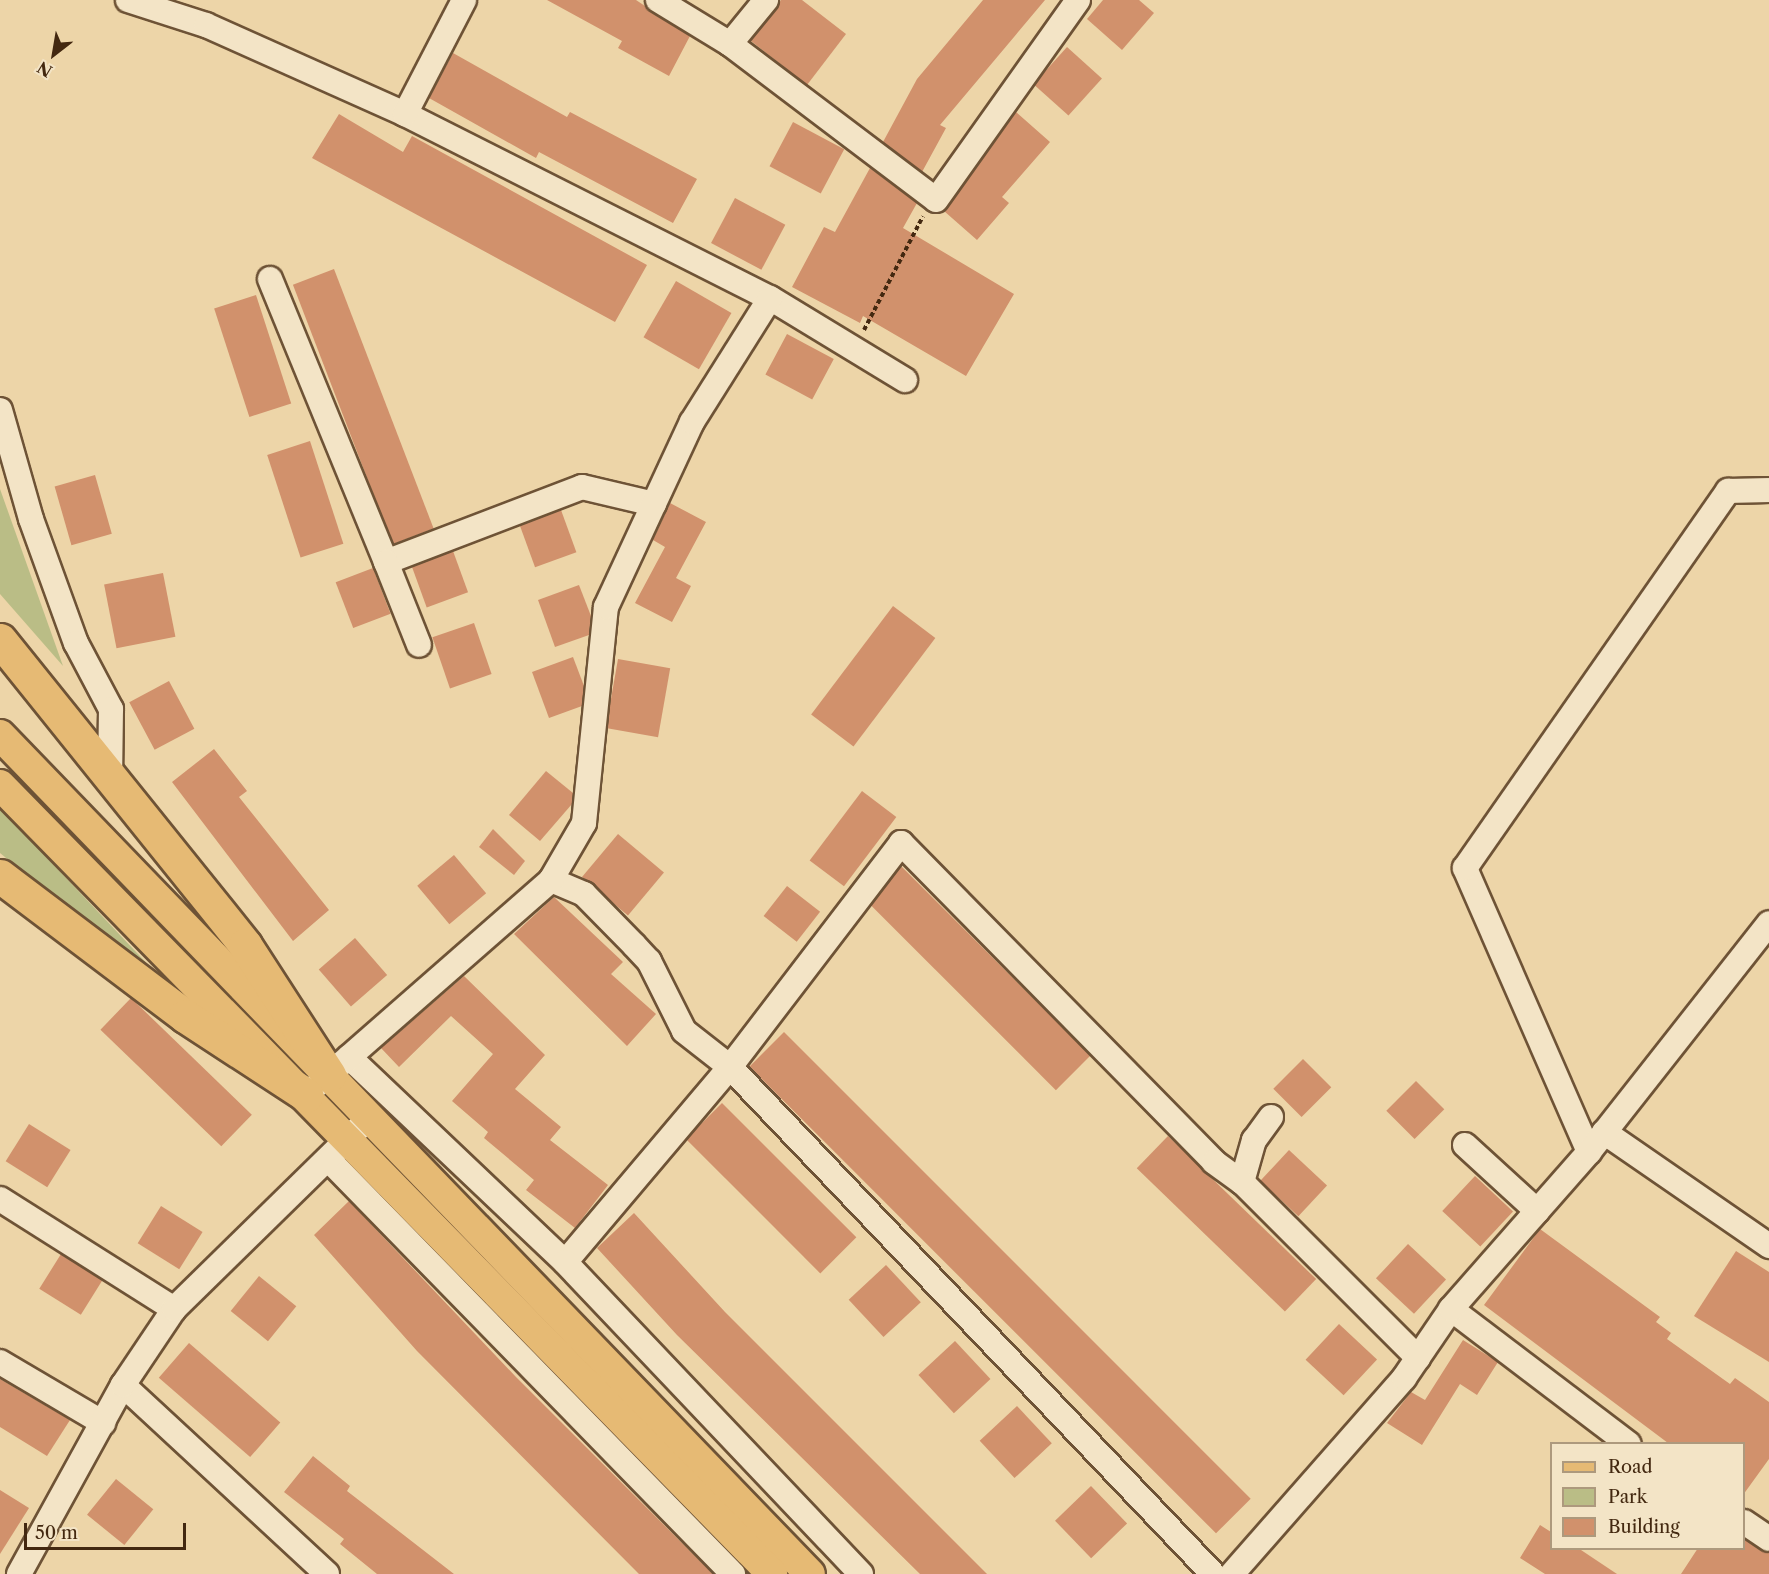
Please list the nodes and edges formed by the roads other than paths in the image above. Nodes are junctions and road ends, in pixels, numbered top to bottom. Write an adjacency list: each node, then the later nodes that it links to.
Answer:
1 (128, 0): 7 (street)
2 (464, 0): 7 (street)
3 (658, 0): 6 (street)
4 (766, 0): 6 (street)
5 (1078, 0): 6 (street)
6 (729, 44)
7 (405, 114): 9 (street)
8 (270, 279): 14 (street)
9 (770, 298): 10 (street); 13 (street)
10 (905, 380)
11 (0, 410): 18 (street)
12 (1769, 490): 29 (street)
13 (654, 504): 14 (street); 21 (street)
14 (386, 562): 16 (street)
15 (0, 640): 18 (highway)
16 (419, 645)
17 (0, 735): 24 (main road)
18 (110, 778): 24 (highway)
19 (0, 785): 24 (main road)
20 (0, 876): 24 (highway)
21 (551, 880): 23 (street); 24 (street)
22 (1769, 923): 27 (street)
23 (730, 1067): 31 (street); 35 (street); 51 (street)
24 (328, 1075): 26 (main road); 35 (street)
25 (1271, 1117): 31 (street)
26 (359, 1127): 30 (street); 48 (main road); 49 (main road)
27 (1604, 1132): 29 (street); 34 (street)
28 (1465, 1144): 33 (street)
29 (1589, 1152): 33 (street)
30 (328, 1159): 37 (street); 47 (street)
31 (1242, 1182): 38 (street)
32 (0, 1199): 37 (street)
33 (1537, 1210): 36 (street)
34 (1769, 1246)
35 (565, 1262): 50 (street)
36 (1451, 1308): 38 (street); 42 (street)
37 (174, 1309): 40 (street)
38 (1418, 1358): 52 (street)
39 (0, 1362): 41 (street)
40 (123, 1385): 41 (street); 46 (street)
41 (103, 1423): 45 (street)
42 (1628, 1442)
43 (1745, 1523): 44 (street)
44 (1769, 1539)
45 (19, 1574)
46 (327, 1574)
47 (733, 1574)
48 (772, 1574)
49 (810, 1574)
50 (861, 1574)
51 (1213, 1574)
52 (1232, 1574)

